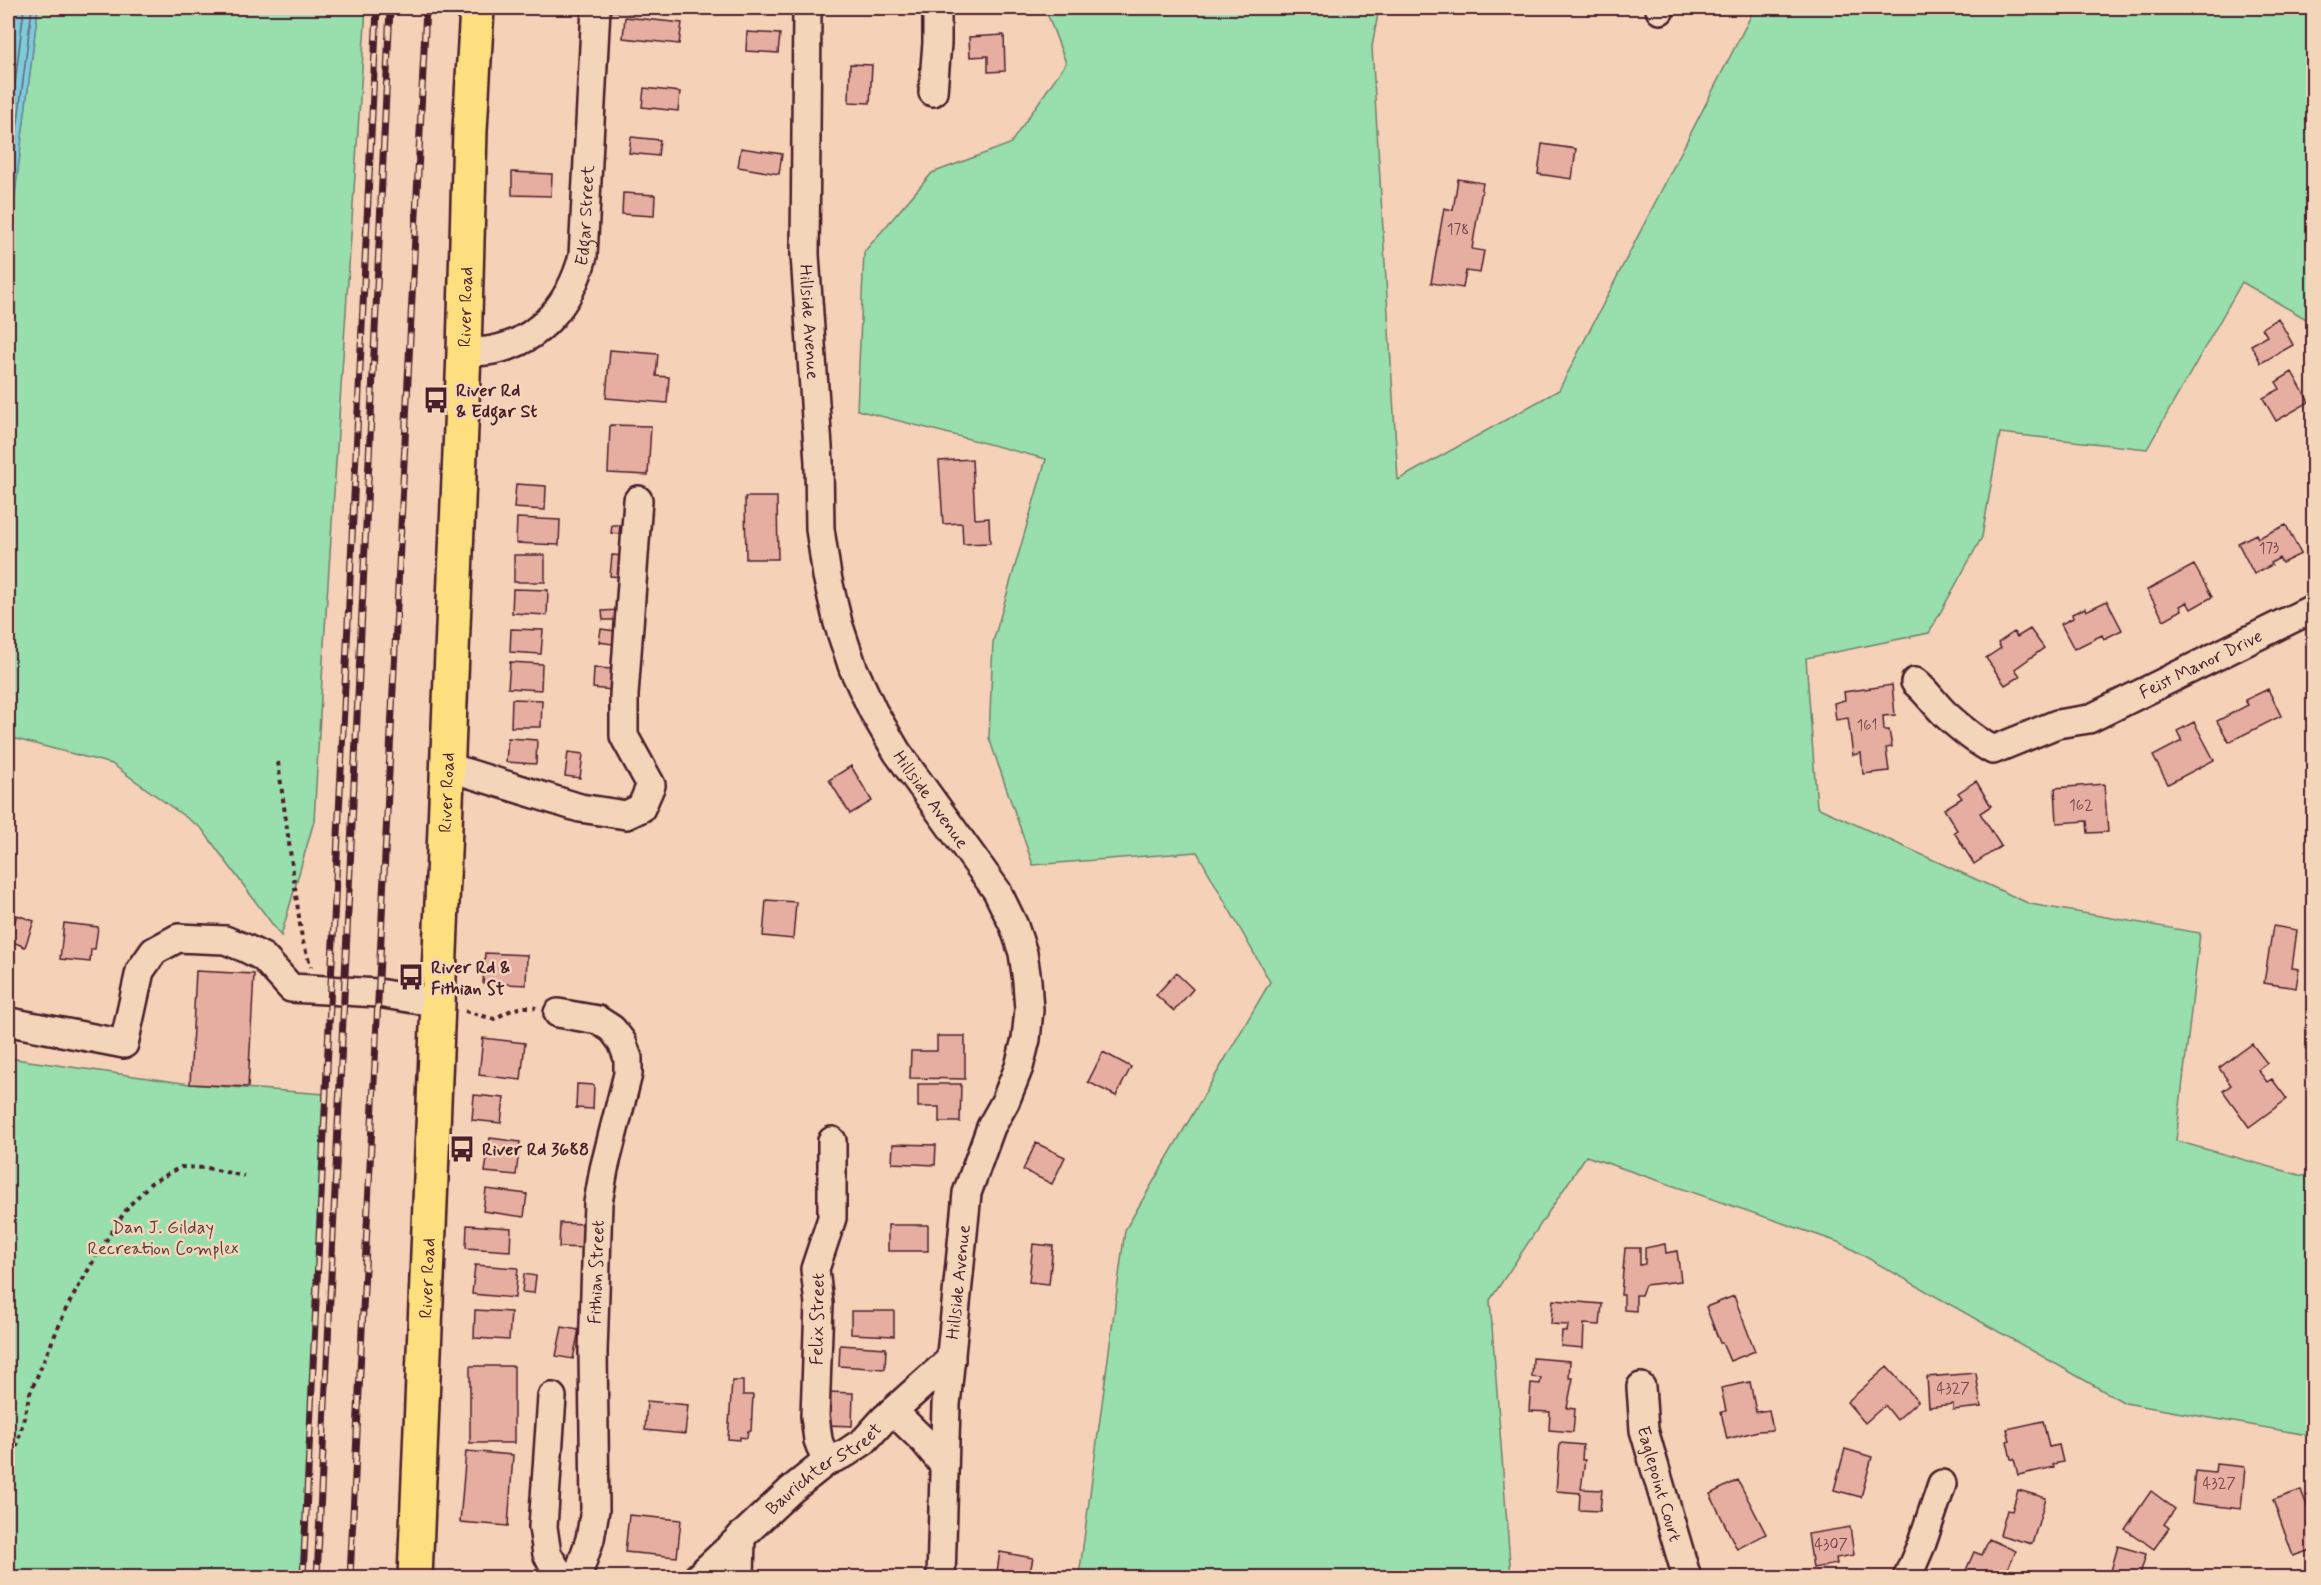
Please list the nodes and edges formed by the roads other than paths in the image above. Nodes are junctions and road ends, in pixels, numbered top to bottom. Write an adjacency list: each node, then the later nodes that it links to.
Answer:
1 (477, 8): 6 (main road, River Road)
2 (596, 8): 6 (street, Edgar Street)
3 (807, 8): 15 (street, Hillside Avenue)
4 (937, 8): 5 (street)
5 (933, 92)
6 (464, 352): 10 (main road, River Road)
7 (638, 500): 10 (street)
8 (2313, 608): 9 (street, Feist Manor Drive)
9 (1915, 682)
10 (447, 766): 11 (main road, River Road)
11 (452, 1007): 13 (street); 23 (main road, River Road)
12 (558, 1013): 25 (street, Fithian Street)
13 (10, 1022)
14 (832, 1141): 19 (street, Felix Street)
15 (951, 1359): 18 (street, Baurichter Street); 20 (street, Hillside Avenue)
16 (1641, 1387): 29 (street, Eaglepoint Court)
17 (552, 1397): 24 (street)
18 (893, 1411): 19 (street, Baurichter Street); 20 (street)
19 (826, 1462): 22 (street, Baurichter Street)
20 (944, 1465): 28 (street, Hillside Avenue)
21 (1942, 1484): 30 (street)
22 (741, 1536): 26 (street, Baurichter Street); 27 (street)
23 (415, 1578)
24 (562, 1578)
25 (577, 1578)
26 (697, 1578)
27 (740, 1578)
28 (941, 1578)
29 (1687, 1578)
30 (1907, 1578)

